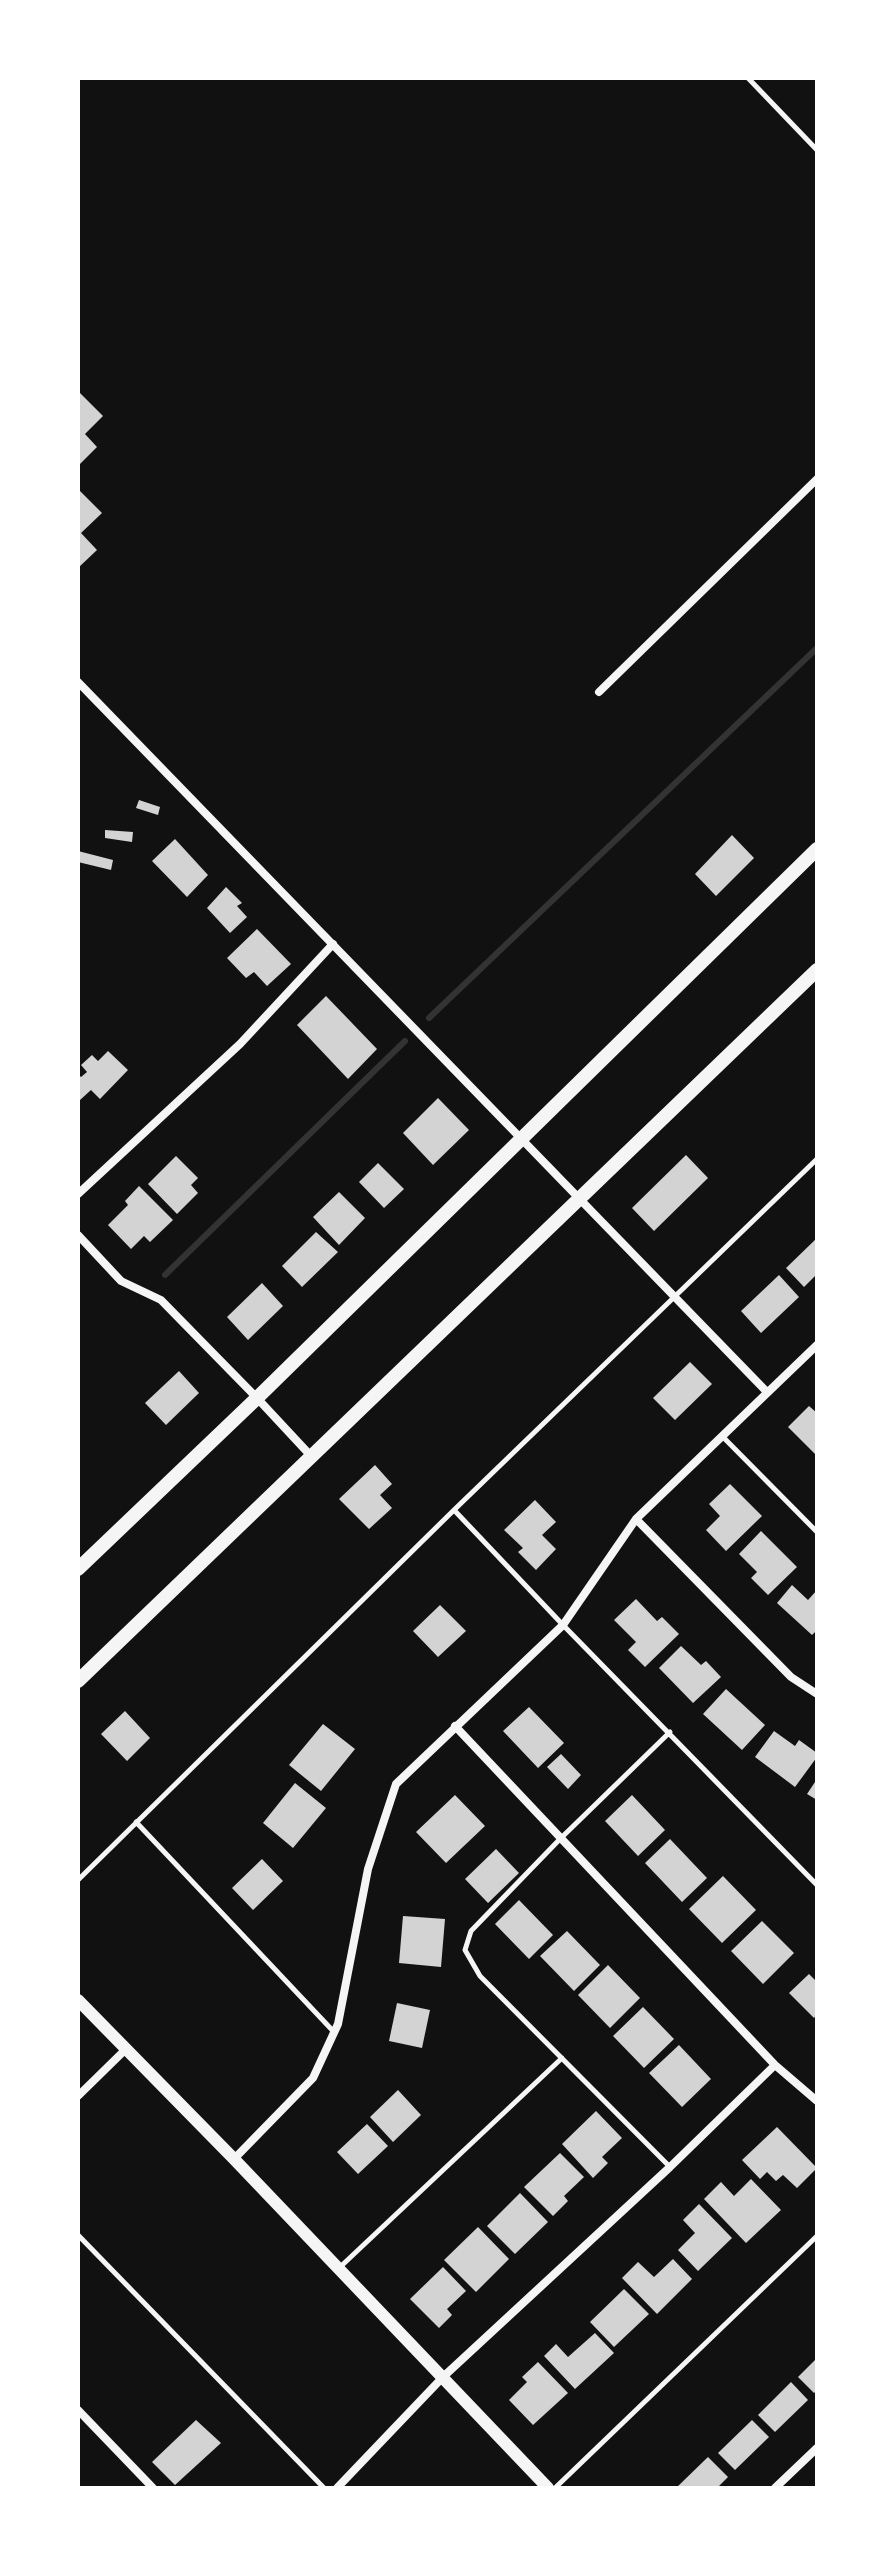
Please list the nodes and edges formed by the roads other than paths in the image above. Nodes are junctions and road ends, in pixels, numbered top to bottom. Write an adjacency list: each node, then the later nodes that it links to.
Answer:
1 (748, 78): 2 (lane)
2 (817, 150)
3 (817, 479): 5 (street)
4 (78, 682): 7 (street)
5 (599, 692)
6 (817, 849): 9 (main road)
7 (333, 944): 9 (street); 11 (street)
8 (817, 970): 12 (main road)
9 (521, 1140): 12 (street); 17 (main road)
10 (817, 1159): 14 (lane)
11 (78, 1194)
12 (579, 1200): 14 (street); 19 (main road)
13 (78, 1235): 17 (street)
14 (674, 1297): 16 (street); 20 (lane)
15 (816, 1349): 16 (street)
16 (766, 1391): 18 (street)
17 (257, 1398): 19 (street); 23 (main road)
18 (722, 1435): 21 (street); 22 (lane)
19 (311, 1456): 25 (main road)
20 (454, 1510): 24 (lane); 29 (lane)
21 (636, 1519): 24 (street); 26 (street)
22 (817, 1532)
23 (78, 1569)
24 (563, 1625): 27 (street); 28 (lane)
25 (78, 1681)
26 (817, 1694)
27 (455, 1726): 30 (street); 34 (street)
28 (670, 1732): 30 (lane); 32 (lane)
29 (136, 1822): 31 (lane); 34 (lane)
30 (560, 1839): 36 (lane); 37 (street)
31 (78, 1880)
32 (817, 1885)
33 (78, 2000): 35 (street)
34 (334, 2032): 40 (street)
35 (127, 2048): 38 (street); 40 (street)
36 (562, 2058): 41 (lane); 44 (lane)
37 (775, 2065): 39 (street); 41 (street)
38 (78, 2096)
39 (817, 2101)
40 (234, 2159): 44 (street)
41 (670, 2167): 45 (street)
42 (78, 2235): 49 (lane)
43 (817, 2236): 52 (lane)
44 (337, 2269): 45 (street)
45 (443, 2377): 50 (street); 51 (street)
46 (78, 2410): 48 (street)
47 (817, 2448): 53 (street)
48 (153, 2488)
49 (324, 2488)
50 (337, 2488)
51 (548, 2488)
52 (555, 2488)
53 (775, 2488)

